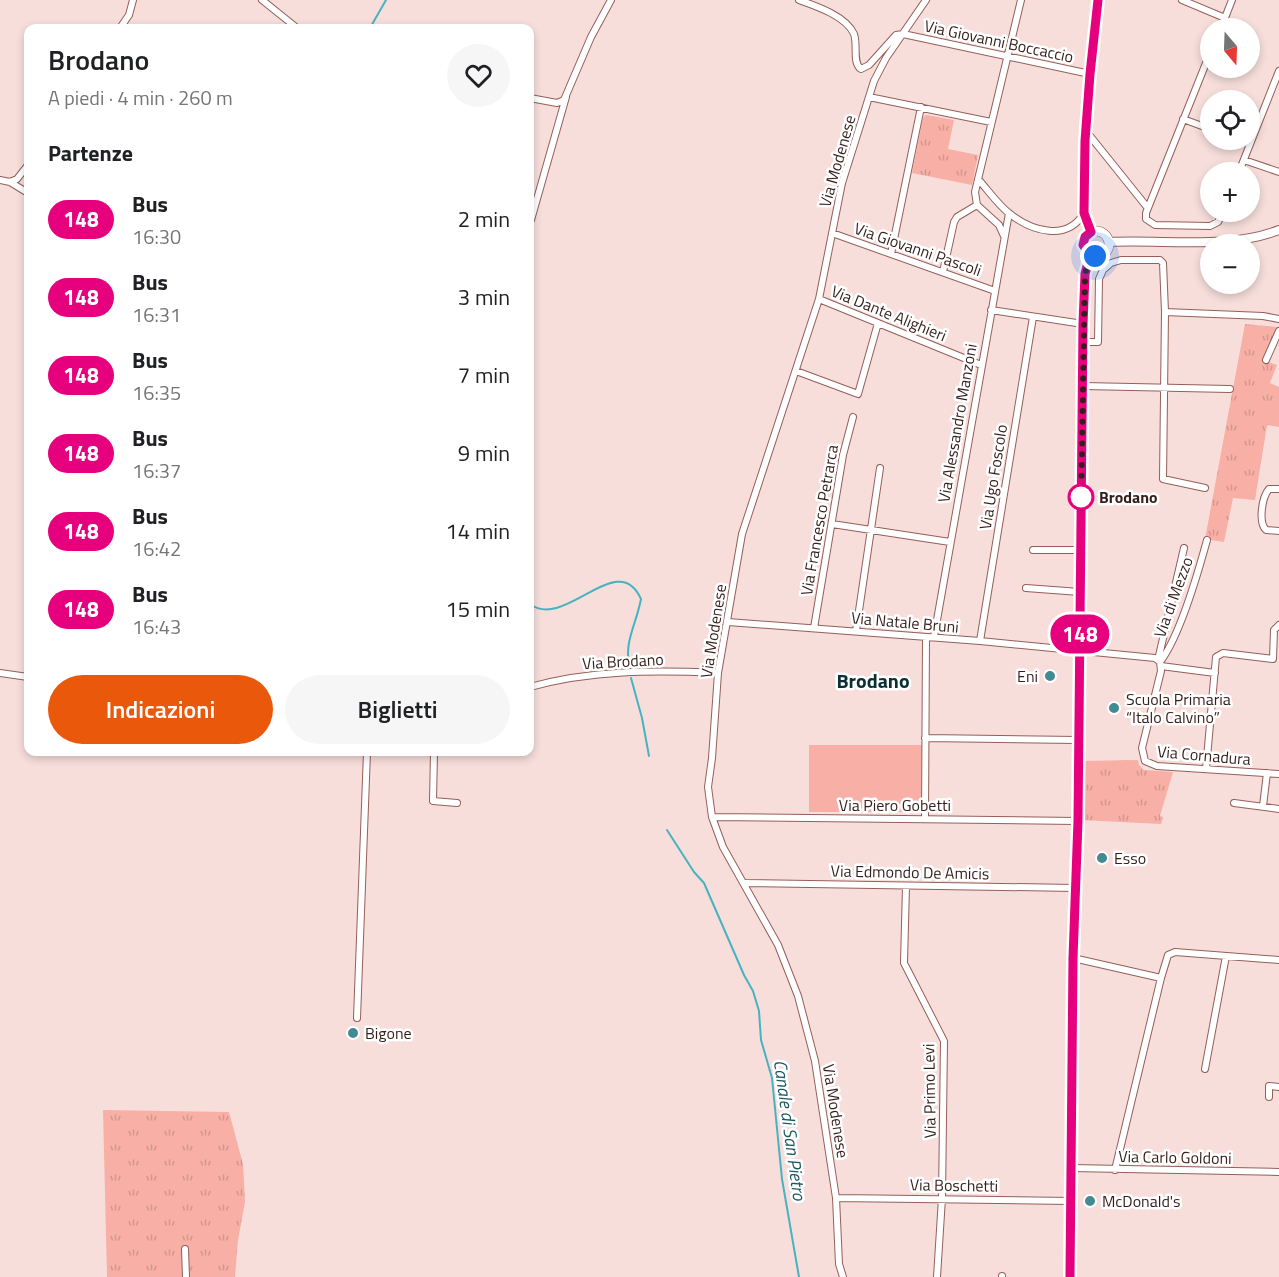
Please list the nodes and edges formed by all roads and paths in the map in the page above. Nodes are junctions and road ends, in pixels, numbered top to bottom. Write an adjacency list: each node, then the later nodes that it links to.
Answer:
1 (134, 0): 11 (street)
2 (262, 0): 12 (street)
3 (611, 0): 18 (street)
4 (799, 0): 13 (street)
5 (926, 0): 13 (street, Via Modenese)
6 (1021, 0): 14 (street)
7 (1098, 0): 16 (main road)
8 (1182, 0): 10 (street)
9 (1232, 0): 10 (street)
10 (1225, 18)
11 (123, 24)
12 (292, 24)
13 (903, 34): 14 (street, Via Giovanni Boccaccio); 19 (street, Via Modenese)
14 (1008, 58): 16 (street, Via Giovanni Boccaccio); 24 (street)
15 (1279, 71): 23 (street)
16 (1090, 74): 26 (main road)
17 (1200, 77): 22 (street)
18 (566, 96): 20 (street); 37 (street)
19 (869, 97): 21 (street); 43 (street, Via Modenese)
20 (534, 99)
21 (921, 107): 24 (street); 46 (street)
22 (1183, 119): 25 (street); 36 (street)
23 (1260, 119)
24 (991, 122): 31 (street)
25 (1200, 125)
26 (1086, 132): 36 (street); 39 (main road)
27 (1248, 150): 28 (street)
28 (1244, 160): 30 (street)
29 (24, 170): 33 (street)
30 (1279, 172)
31 (978, 179): 35 (street); 38 (street)
32 (0, 180): 33 (street)
33 (10, 182): 34 (street)
34 (24, 191)
35 (977, 204): 44 (street); 48 (street)
36 (1147, 207): 40 (street)
37 (534, 209)
38 (1009, 213): 39 (street); 44 (street, Via Alessandro Manzoni)
39 (1084, 213): 42 (main road)
40 (1218, 222)
41 (1279, 231): 45 (main road)
42 (1091, 232): 45 (main road); 47 (main road)
43 (832, 233): 46 (street, Via Giovanni Pascoli); 50 (street, Via Modenese)
44 (1005, 237): 49 (street, Via Alessandro Manzoni)
45 (1109, 242): 47 (main road)
46 (891, 254): 48 (street, Via Giovanni Pascoli)
47 (1090, 255): 56 (main road)
48 (943, 272): 49 (street, Via Giovanni Pascoli)
49 (995, 291): 51 (street, Via Alessandro Manzoni)
50 (819, 299): 55 (street, Via Dante Alighieri); 61 (street, Via Modenese)
51 (991, 310): 53 (street); 60 (street, Via Alessandro Manzoni)
52 (1165, 312): 54 (street); 58 (street); 63 (street)
53 (1033, 317): 56 (street); 85 (street, Via Ugo Foscolo)
54 (1279, 319)
55 (878, 323): 60 (street, Via Dante Alighieri); 61 (street)
56 (1083, 324): 58 (main road)
57 (1279, 331): 59 (street)
58 (1084, 342): 62 (main road)
59 (1266, 360)
60 (981, 365): 73 (street, Via Alessandro Manzoni)
61 (796, 371): 79 (street, Via Modenese)
62 (1083, 386): 63 (street); 76 (main road)
63 (1165, 387): 64 (street); 67 (street)
64 (1230, 389)
65 (853, 417): 69 (street, Via Francesco Petrarca)
66 (880, 468): 70 (street)
67 (1205, 488)
68 (1279, 489): 71 (street)
69 (832, 524): 70 (street); 81 (street, Via Francesco Petrarca)
70 (872, 530): 73 (street); 82 (street)
71 (1279, 531)
72 (1207, 540): 87 (street, Via di Mezzo)
73 (950, 543): 84 (street, Via Alessandro Manzoni)
74 (1184, 548): 87 (street)
75 (1033, 550): 76 (street)
76 (1081, 550): 78 (main road)
77 (1026, 588): 78 (street)
78 (1080, 592): 86 (main road)
79 (728, 622): 81 (street, Via Natale Bruni); 89 (street, Via Modenese)
80 (1279, 624): 90 (street)
81 (814, 628): 82 (street, Via Natale Bruni)
82 (856, 631): 83 (street, Via Natale Bruni)
83 (926, 637): 84 (street, Via Natale Bruni); 93 (street)
84 (934, 637): 85 (street, Via Natale Bruni)
85 (980, 641): 86 (street, Via Natale Bruni)
86 (1080, 650): 87 (street); 94 (main road)
87 (1160, 663): 90 (street); 97 (street, Via Cornadura)
88 (0, 673): 91 (street)
89 (718, 673): 92 (street, Via Brodano); 104 (street, Via Modenese)
90 (1215, 673): 97 (street)
91 (24, 676)
92 (534, 686)
93 (925, 738): 94 (street); 105 (street)
94 (1078, 741): 106 (main road)
95 (367, 756): 114 (street)
96 (434, 756): 100 (street)
97 (1206, 769): 98 (street, Via Cornadura)
98 (1267, 773): 99 (street, Via Cornadura); 102 (street, Via Cornadura)
99 (1279, 774)
100 (457, 802)
101 (1234, 803): 102 (street)
102 (1263, 806): 103 (street)
103 (1279, 809)
104 (712, 818): 105 (street, Via Piero Gobetti); 107 (street, Via Modenese)
105 (925, 818): 106 (street, Via Piero Gobetti)
106 (1078, 821): 109 (main road)
107 (744, 883): 108 (street, Via Edmondo De Amicis); 121 (street, Via Modenese)
108 (906, 886): 109 (street, Via Edmondo De Amicis); 122 (street, Via Primo Levi)
109 (1076, 888): 111 (main road)
110 (1226, 956): 112 (street); 113 (street); 115 (street)
111 (1073, 958): 113 (street); 118 (main road)
112 (1279, 960)
113 (1161, 978): 119 (street)
114 (357, 1018)
115 (1205, 1070)
116 (1279, 1087): 117 (street)
117 (1269, 1097)
118 (1071, 1168): 119 (street, Via Carlo Goldoni); 123 (main road)
119 (1115, 1170): 120 (street, Via Carlo Goldoni)
120 (1279, 1172)
121 (836, 1198): 122 (street, Via Boschetti); 125 (street, Via Modenese)
122 (942, 1198): 123 (street, Via Boschetti); 129 (street, Via Primo Levi)
123 (1071, 1201): 130 (main road)
124 (185, 1249): 126 (street)
125 (839, 1264): 127 (street); 128 (street, Via Modenese)
126 (186, 1277)
127 (838, 1277)
128 (843, 1277)
129 (938, 1277)
130 (1070, 1277)

